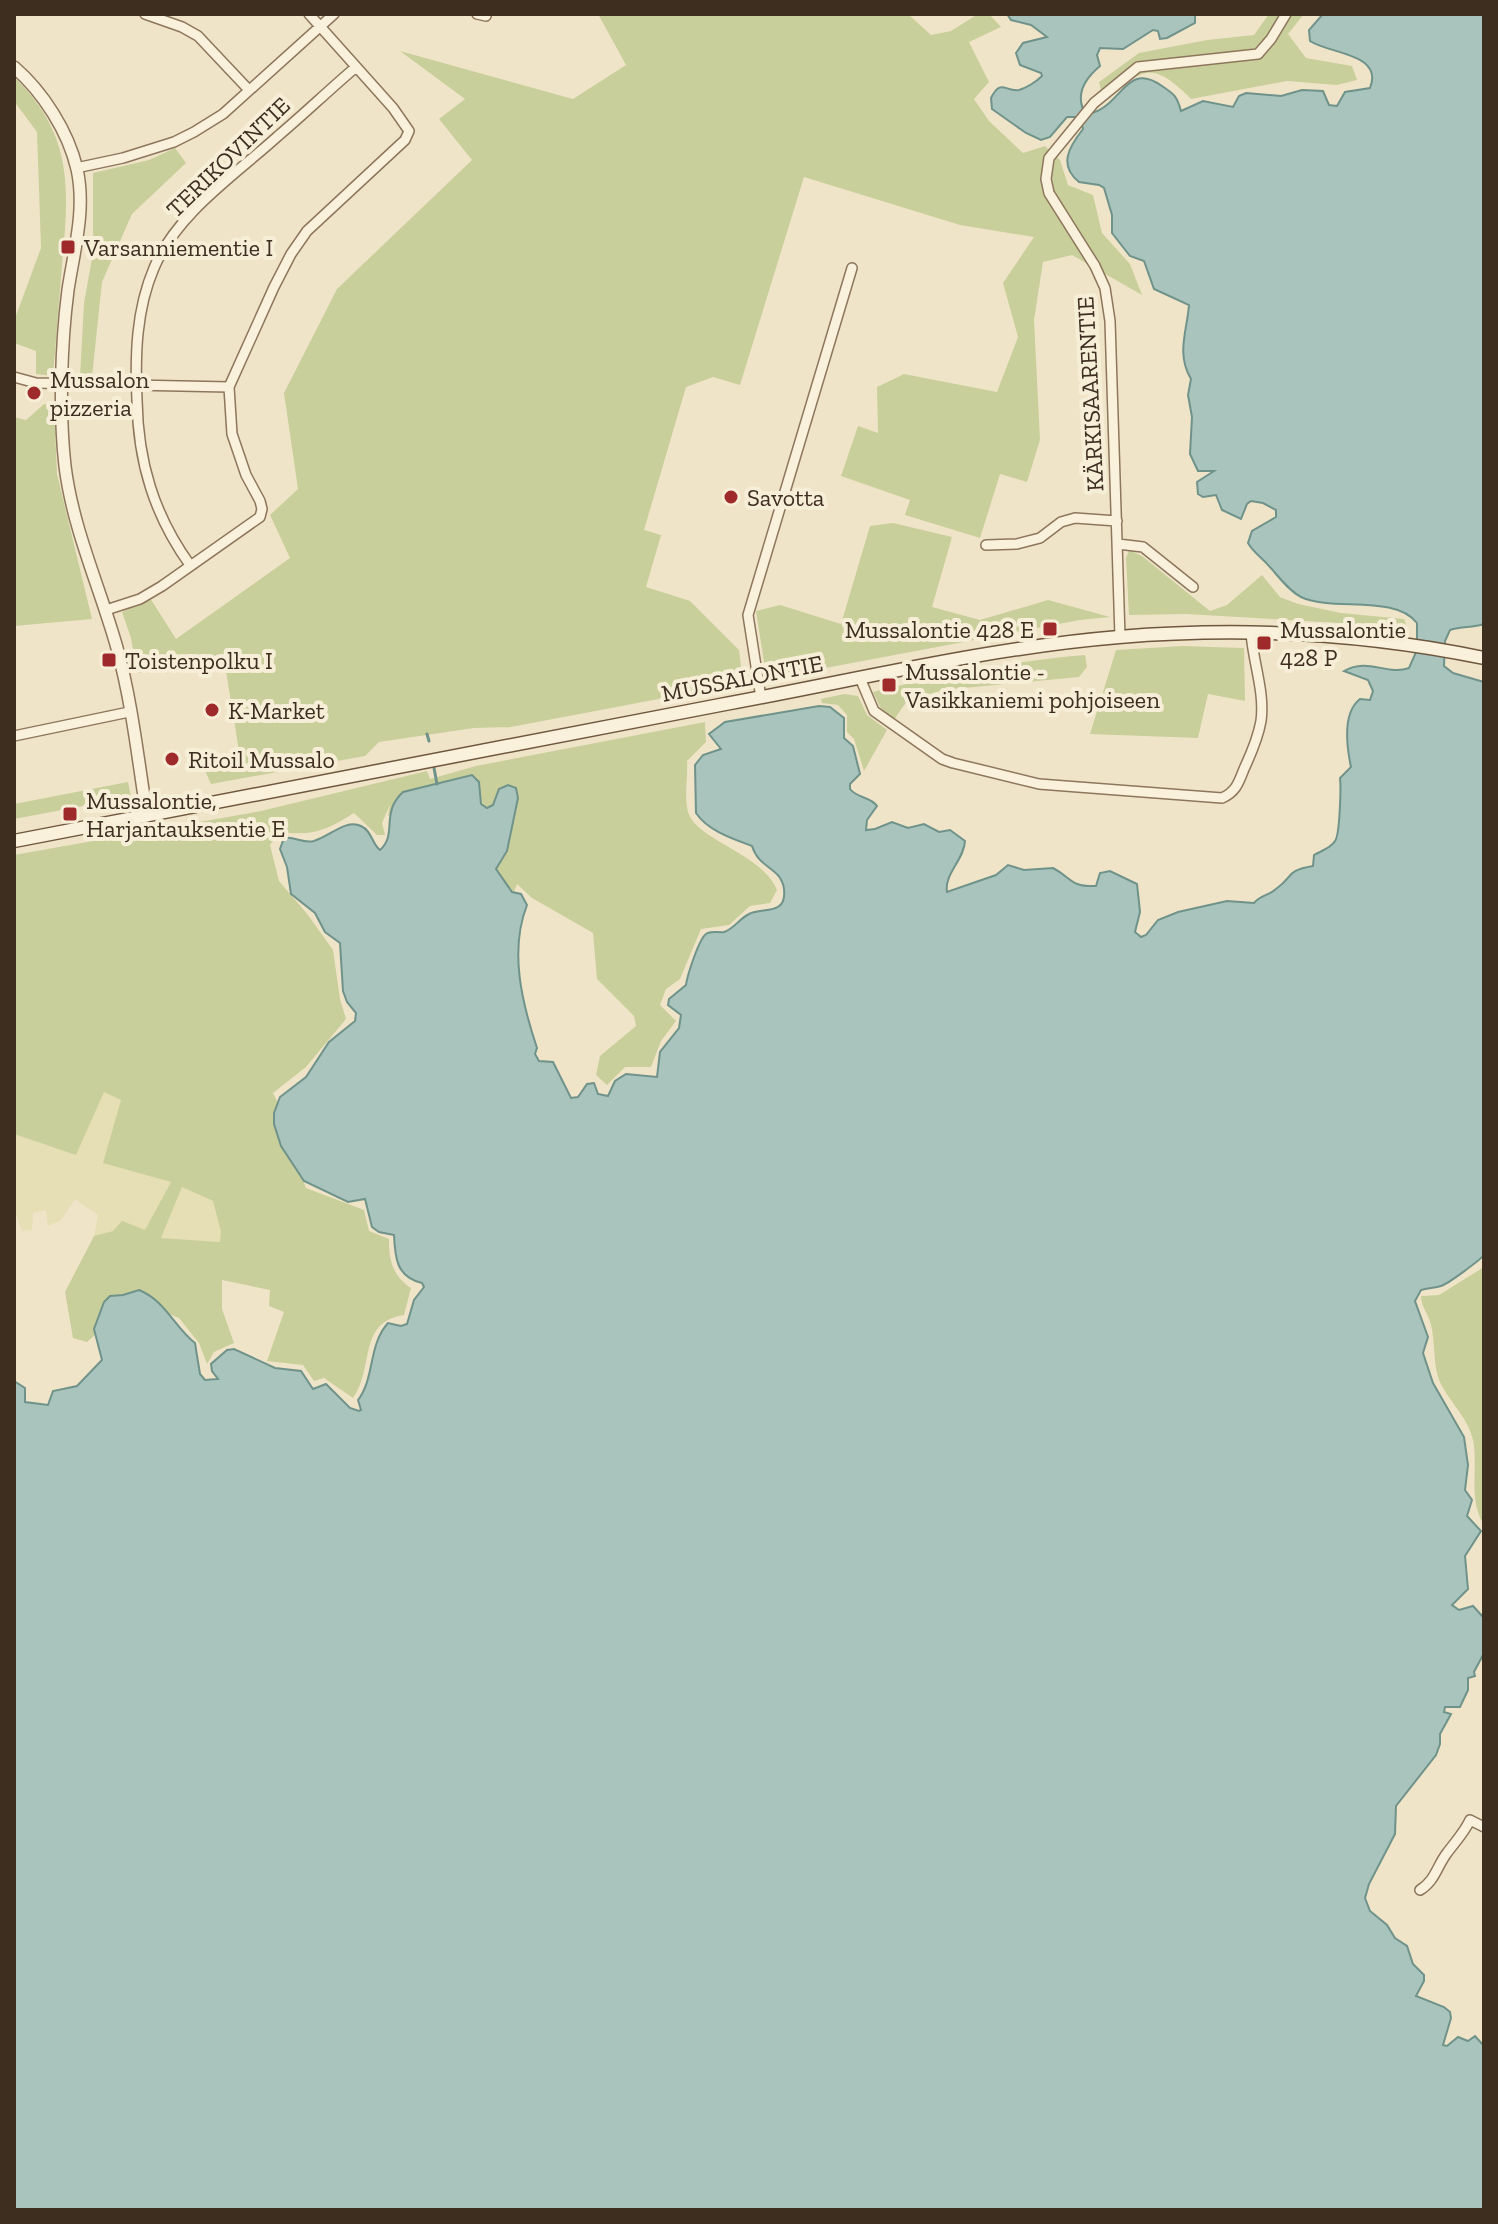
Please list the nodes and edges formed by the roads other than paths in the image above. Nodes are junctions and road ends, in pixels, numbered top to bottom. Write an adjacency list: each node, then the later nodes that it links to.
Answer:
1 (145, 14): 8 (street)
2 (309, 14): 5 (street)
3 (334, 14): 5 (street)
4 (1286, 14): 15 (street, KÄRKISAARENTIE)
5 (320, 26): 7 (street); 8 (street)
6 (14, 67): 9 (street)
7 (356, 67): 13 (street, TERIKOVINTIE); 14 (street)
8 (248, 89): 9 (street)
9 (76, 168): 12 (street)
10 (852, 268): 25 (street)
11 (14, 377): 12 (street)
12 (63, 384): 13 (street); 20 (street)
13 (136, 384): 14 (street); 18 (street, TERIKOVINTIE)
14 (229, 387): 18 (street)
15 (1117, 521): 16 (street, KÄRKISAARENTIE); 17 (street)
16 (1118, 544): 19 (street); 22 (street, KÄRKISAARENTIE)
17 (986, 545)
18 (190, 565): 20 (street)
19 (1193, 587)
20 (106, 610): 26 (street)
21 (1251, 633): 22 (main road, MUSSALONTIE); 23 (main road, MUSSALONTIE); 24 (street)
22 (1120, 637): 24 (main road, MUSSALONTIE)
23 (1484, 658)
24 (860, 678): 25 (main road, MUSSALONTIE)
25 (761, 698): 28 (main road, MUSSALONTIE)
26 (129, 712): 27 (street); 28 (street)
27 (14, 736)
28 (147, 816): 29 (main road, MUSSALONTIE)
29 (14, 841)
30 (1484, 1827): 31 (street)
31 (1420, 1890)

